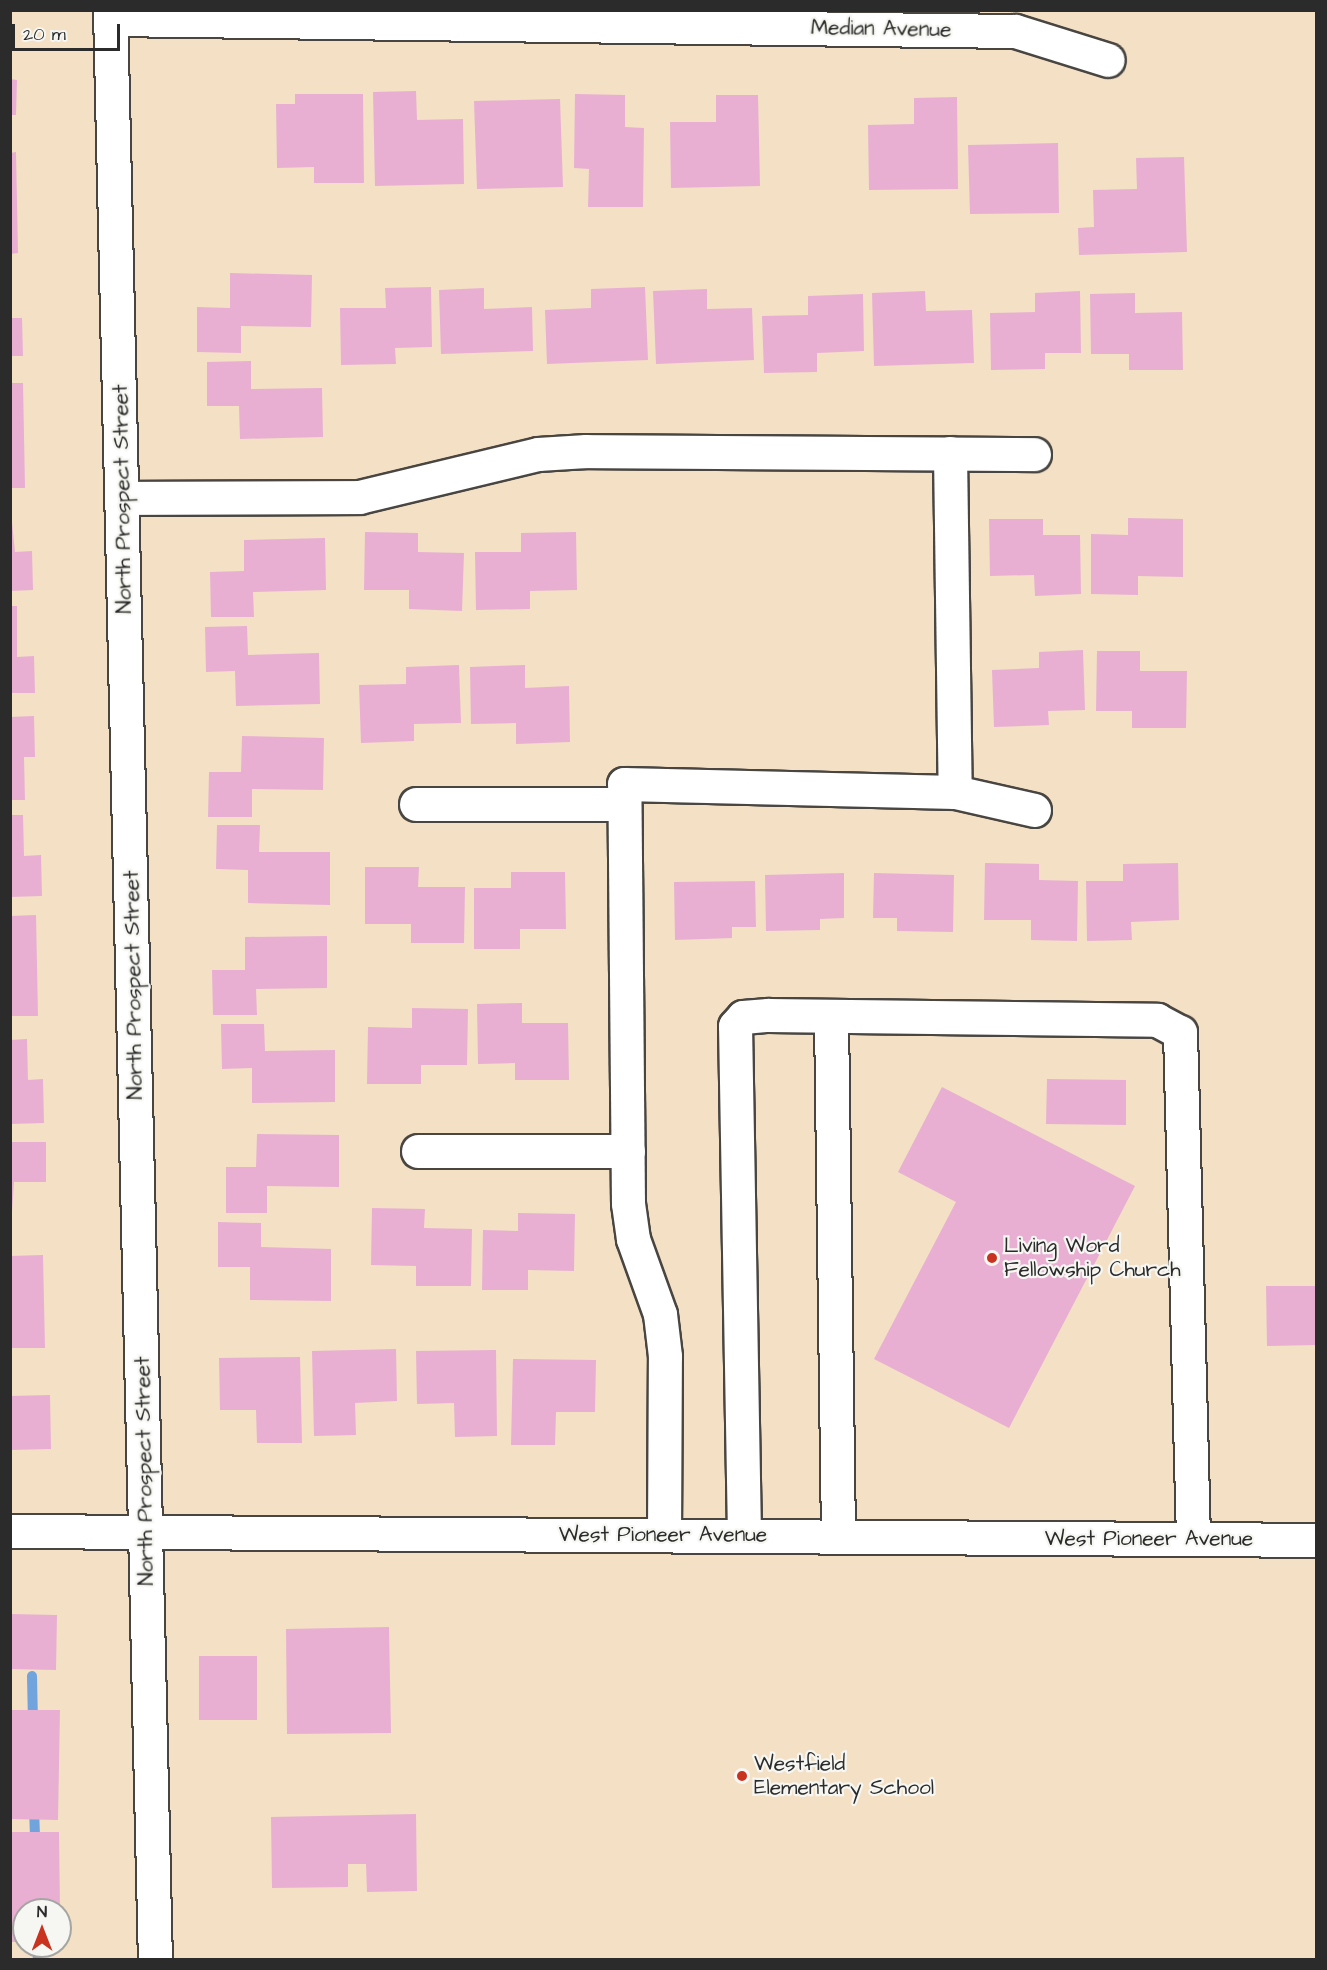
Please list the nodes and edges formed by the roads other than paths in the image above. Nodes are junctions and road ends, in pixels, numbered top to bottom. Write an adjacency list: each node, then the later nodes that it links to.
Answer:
1 (110, 15): 2 (street, Median Avenue); 5 (street, North Prospect Street)
2 (1108, 60)
3 (950, 453): 4 (street); 5 (street); 6 (street)
4 (1034, 454)
5 (124, 498): 14 (street, North Prospect Street)
6 (955, 792): 8 (street); 9 (street)
7 (416, 804): 8 (street)
8 (624, 804): 12 (street)
9 (1034, 810)
10 (831, 1016): 16 (street); 17 (street); 18 (street)
11 (418, 1151): 12 (street)
12 (628, 1151): 15 (street)
13 (10, 1531): 14 (street, West Pioneer Avenue)
14 (146, 1532): 15 (street, West Pioneer Avenue); 20 (street, North Prospect Street)
15 (664, 1535): 16 (street, West Pioneer Avenue)
16 (744, 1535): 17 (street, West Pioneer Avenue)
17 (838, 1536): 18 (street, West Pioneer Avenue)
18 (1193, 1539): 19 (street, West Pioneer Avenue)
19 (1317, 1540)
20 (155, 1959)

